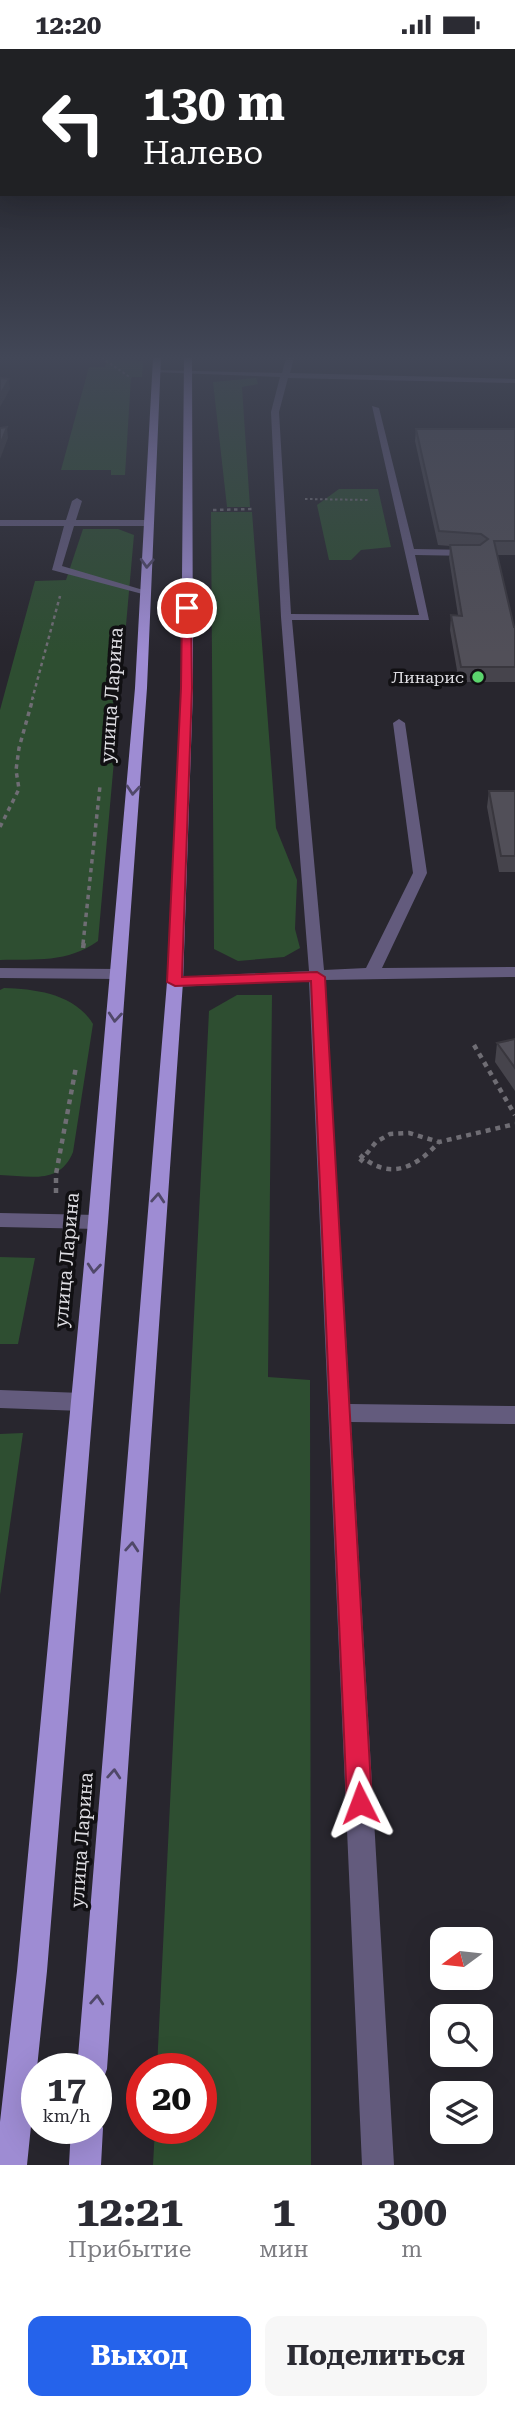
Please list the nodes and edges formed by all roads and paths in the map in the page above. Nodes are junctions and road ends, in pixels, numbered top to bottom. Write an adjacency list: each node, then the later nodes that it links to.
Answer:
1 (152, 457): 12 (main road, улица Ларина)
2 (185, 457): 27 (main road, улица Ларина)
3 (277, 457): 17 (street)
4 (387, 457): 13 (street)
5 (304, 499): 6 (path)
6 (371, 500)
7 (77, 501): 11 (street)
8 (231, 509): 9 (path)
9 (254, 509)
10 (0, 523): 11 (street)
11 (71, 523): 12 (street); 15 (street)
12 (149, 523): 16 (main road, улица Ларина, one-way to 16)
13 (409, 552): 14 (street); 17 (street)
14 (479, 553)
15 (77, 575): 16 (street); 20 (path)
16 (146, 594): 25 (main road, улица Ларина, one-way to 25)
17 (286, 617): 26 (street)
18 (400, 723): 21 (street)
19 (102, 773): 24 (path)
20 (0, 827)
21 (372, 972): 22 (street); 26 (street)
22 (515, 972)
23 (0, 973): 24 (street)
24 (88, 974): 25 (street)
25 (118, 974): 38 (main road, улица Ларина, one-way to 38)
26 (317, 977): 27 (street); 41 (street)
27 (175, 982): 43 (main road, улица Ларина, one-way to 27)
28 (474, 1045): 30 (path)
29 (78, 1057): 37 (path)
30 (515, 1115)
31 (515, 1124): 32 (path)
32 (439, 1142): 34 (path); 34 (path)
33 (357, 1147): 34 (path)
34 (361, 1157): 35 (path)
35 (359, 1167)
36 (0, 1220): 37 (street)
37 (56, 1221): 38 (street)
38 (98, 1222): 40 (main road, улица Ларина, one-way to 40)
39 (0, 1399): 40 (street)
40 (82, 1402): 45 (main road, улица Ларина)
41 (340, 1413): 42 (street); 47 (street)
42 (515, 1415)
43 (93, 2053)
44 (87, 2144): 46 (main road)
45 (11, 2165)
46 (85, 2165)
47 (378, 2165)

